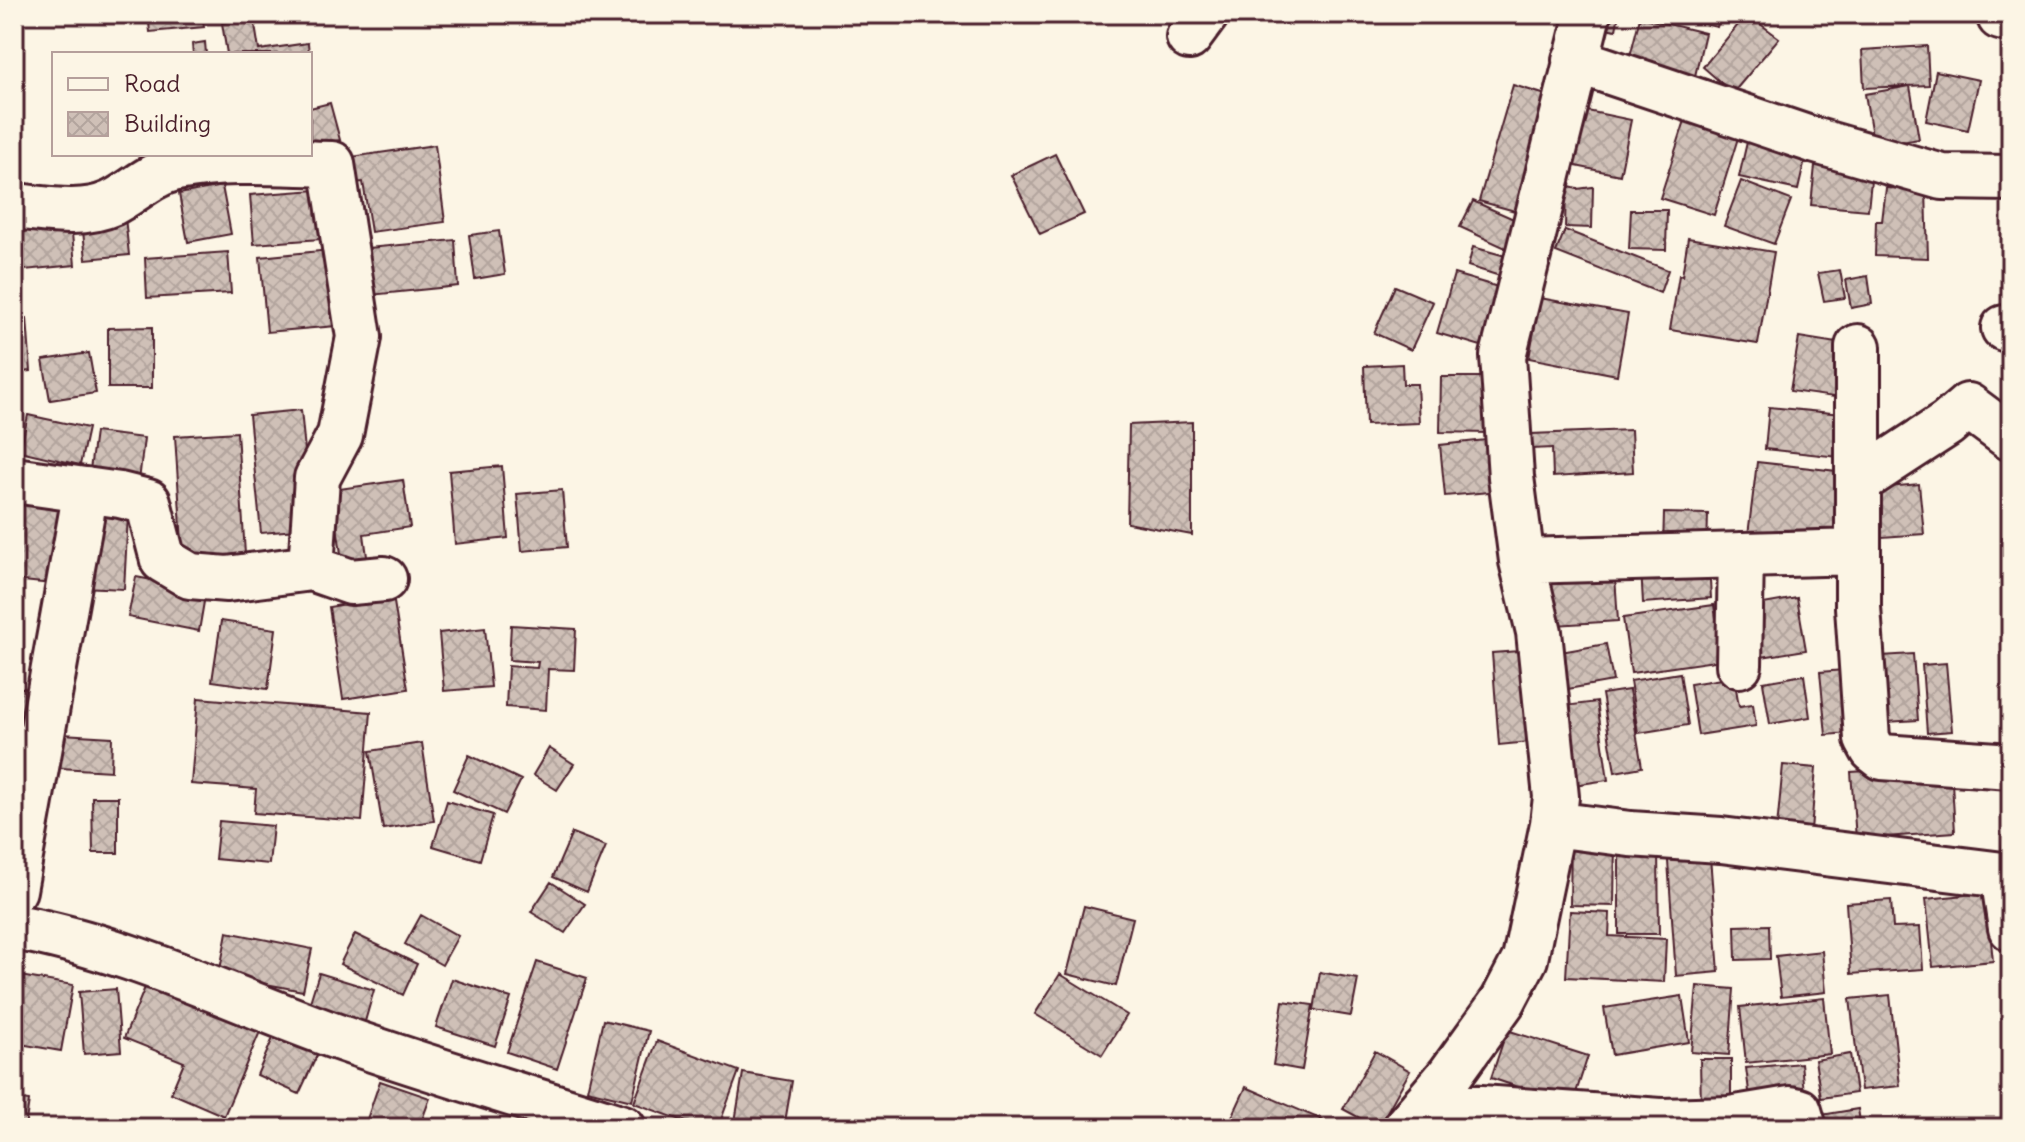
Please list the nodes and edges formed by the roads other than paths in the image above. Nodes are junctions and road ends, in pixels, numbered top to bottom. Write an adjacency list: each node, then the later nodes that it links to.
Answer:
1 (1588, 14): 2 (street)
2 (1575, 60): 3 (street); 12 (street)
3 (2011, 178)
4 (14, 206): 13 (street)
5 (1858, 347): 8 (street)
6 (2011, 438): 8 (street)
7 (14, 480): 9 (street)
8 (1858, 482): 10 (street)
9 (86, 490): 13 (street); 18 (street)
10 (1858, 552): 11 (street); 16 (street)
11 (1741, 555): 12 (street); 15 (street)
12 (1522, 561): 17 (street)
13 (311, 568): 14 (street)
14 (384, 579)
15 (1739, 665)
16 (2011, 766)
17 (1553, 824): 20 (street); 21 (street)
18 (14, 890)
19 (14, 927): 22 (street)
20 (2011, 928)
21 (1415, 1116): 23 (street)
22 (623, 1128)
23 (1804, 1128)

